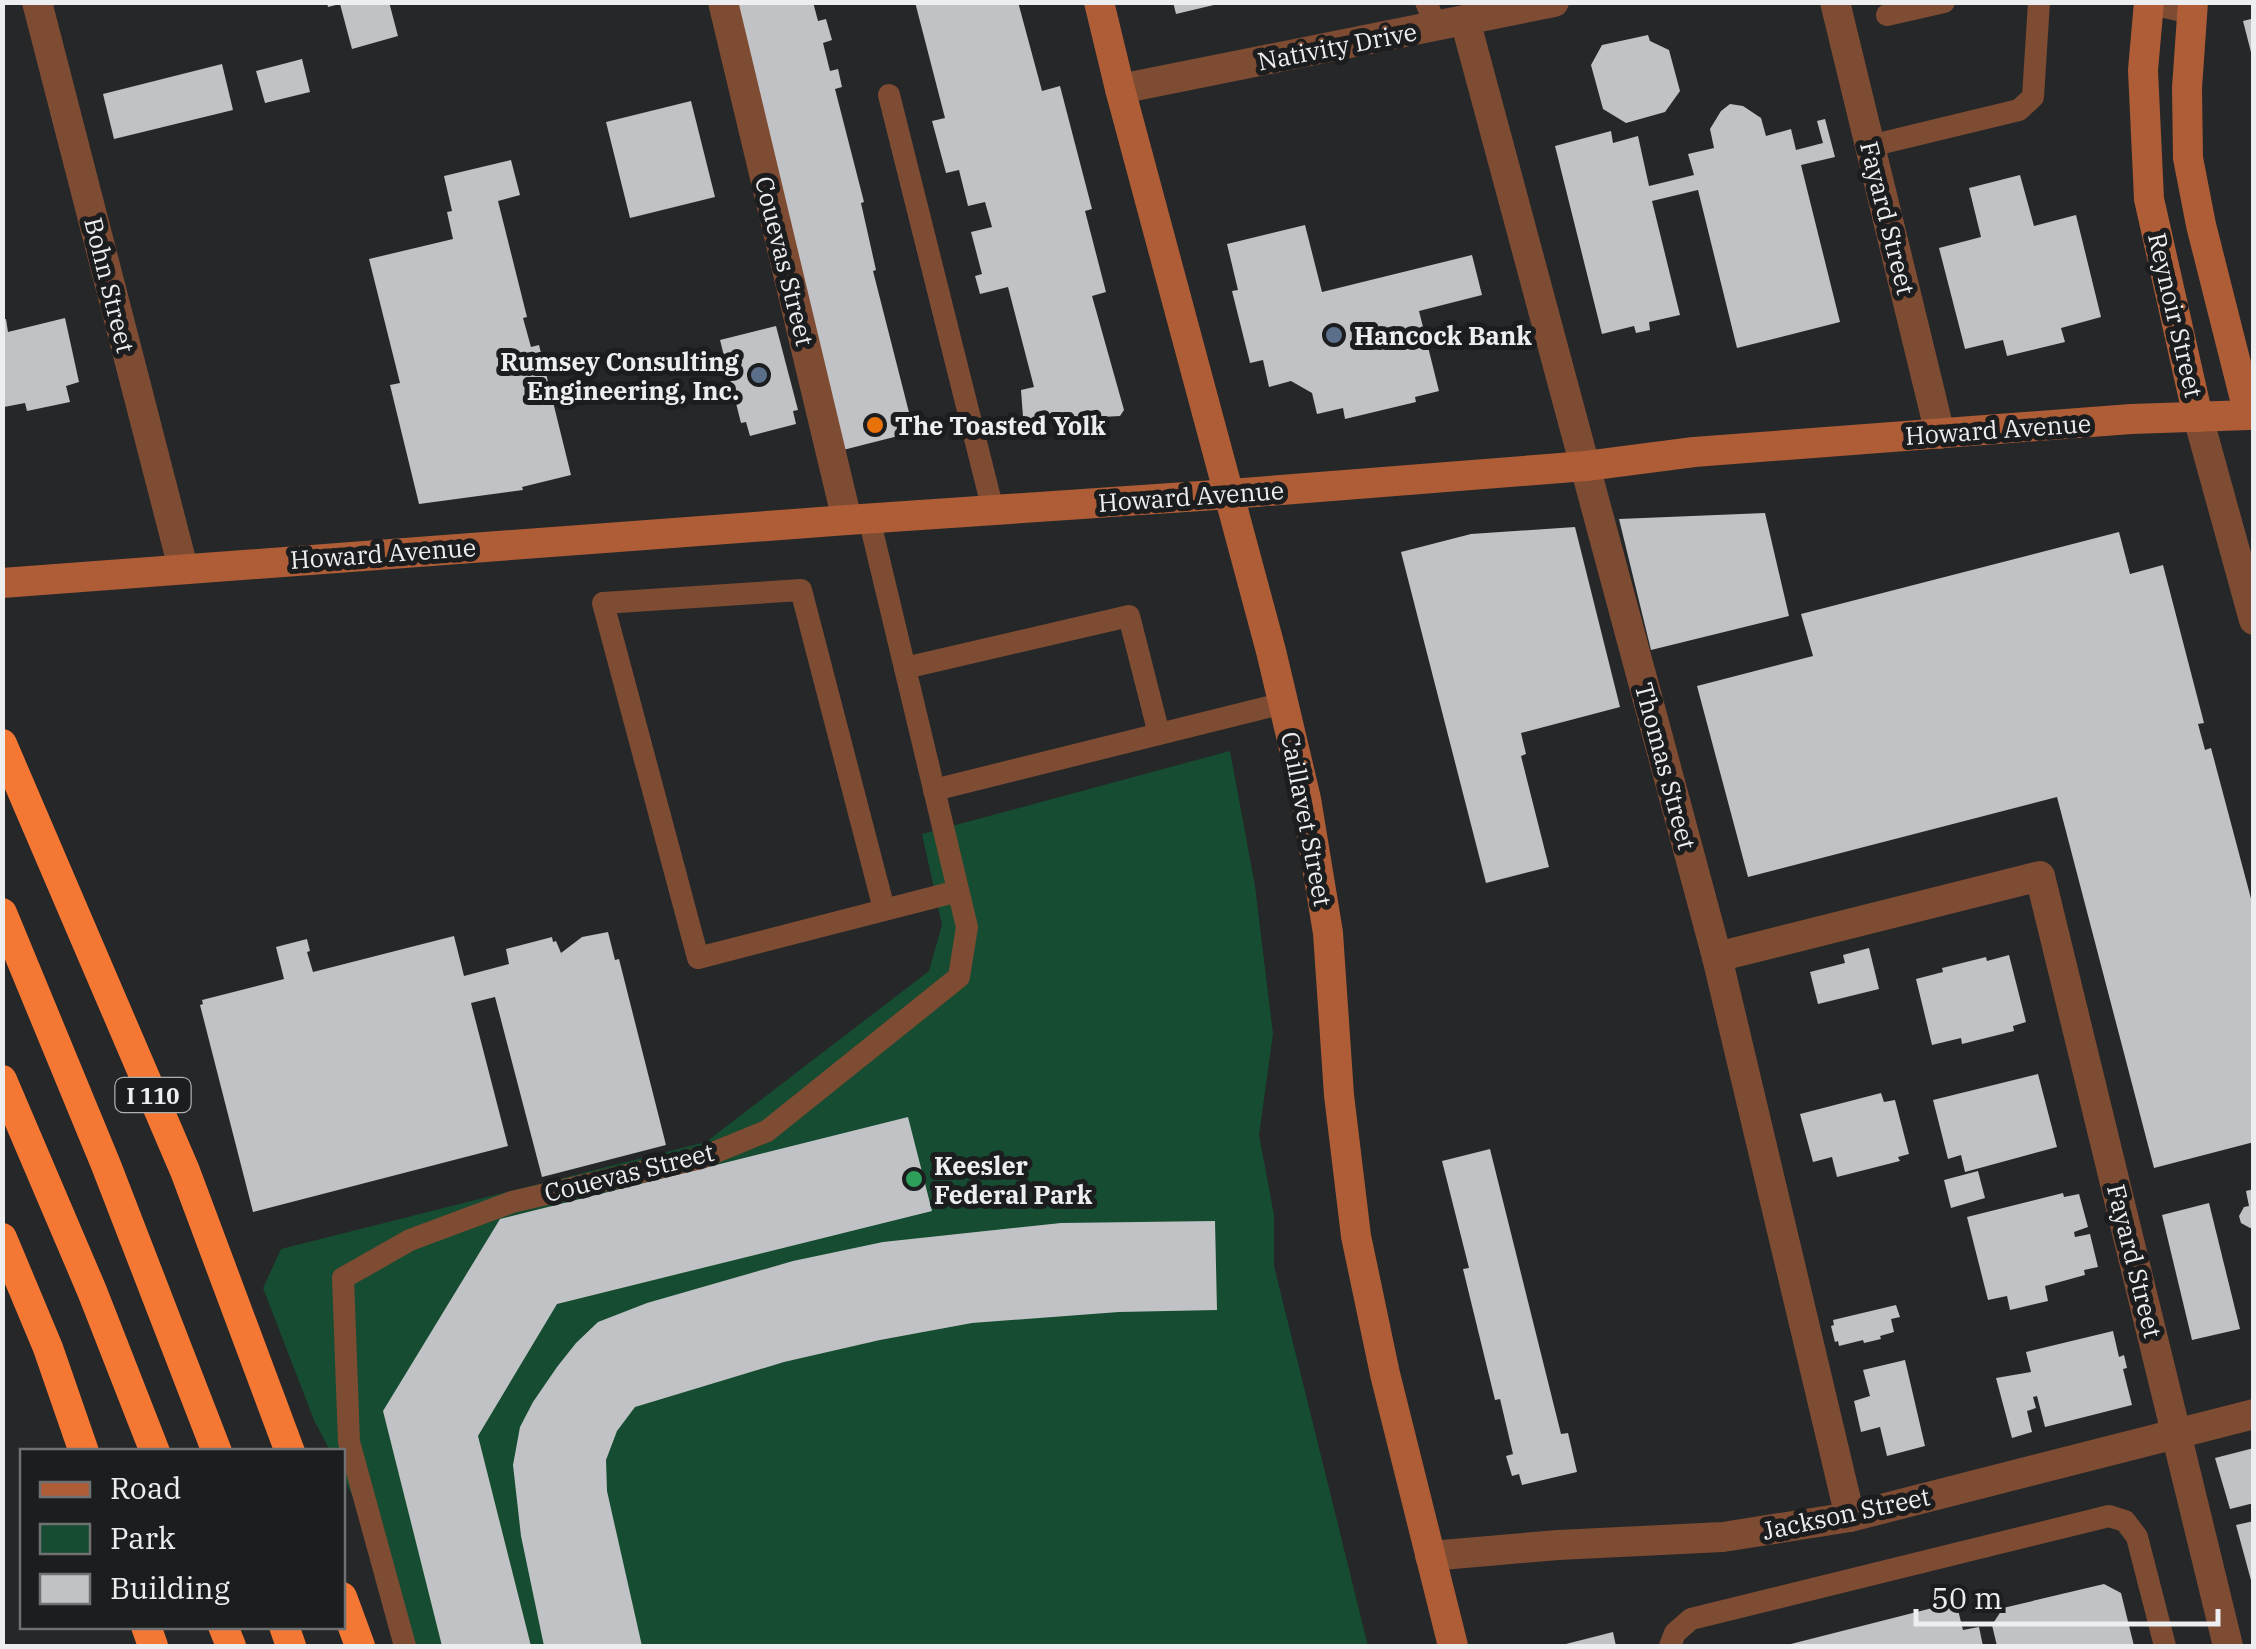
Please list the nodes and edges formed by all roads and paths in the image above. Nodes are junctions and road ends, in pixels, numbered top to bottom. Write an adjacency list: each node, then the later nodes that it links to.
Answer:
1 (38, 2): 23 (street, Bohn Street)
2 (723, 2): 22 (street, Couevas Street)
3 (1099, 2): 13 (main road, Caillavet Street)
4 (1554, 2): 12 (street, Nativity Drive)
5 (1835, 2): 15 (street, Fayard Street)
6 (1944, 2): 11 (lane)
7 (2039, 2): 15 (lane)
8 (2149, 2): 16 (main road, Reynoir Street)
9 (2162, 2): 10 (street, Reynoir Street)
10 (2193, 6): 17 (main road, Reynoir Street)
11 (1887, 15)
12 (1442, 16): 13 (street, Nativity Drive); 19 (street, Thomas Street)
13 (1120, 89): 20 (main road, Caillavet Street)
14 (890, 95): 21 (lane)
15 (1870, 146): 18 (street, Fayard Street)
16 (2198, 417): 17 (main road, Howard Avenue); 18 (main road, Howard Avenue); 25 (street, Reynoir Street)
17 (2252, 422)
18 (1940, 434): 19 (main road, Howard Avenue)
19 (1586, 466): 20 (main road, Howard Avenue); 34 (street, Thomas Street)
20 (1230, 494): 21 (main road, Howard Avenue); 27 (main road, Caillavet Street)
21 (993, 510): 22 (main road, Howard Avenue)
22 (858, 519): 23 (main road, Howard Avenue); 26 (lane, Couevas Street)
23 (182, 568): 24 (main road, Howard Avenue)
24 (2, 583)
25 (2254, 620)
26 (905, 668): 28 (lane); 30 (lane, Couevas Street)
27 (1284, 703): 28 (lane); 44 (main road, Caillavet Street)
28 (1159, 734): 30 (lane)
29 (2, 744): 42 (highway, I 110)
30 (934, 790): 31 (lane, Couevas Street)
31 (958, 891): 32 (lane); 47 (lane, Couevas Street)
32 (884, 909): 32 (lane)
33 (2, 913): 41 (highway)
34 (1717, 956): 38 (street, Fayard Street); 43 (street, Thomas Street)
35 (2, 1080): 40 (highway)
36 (2, 1238): 39 (highway)
37 (2254, 1414): 38 (street, Jackson Street)
38 (2177, 1433): 43 (street, Jackson Street); 51 (street, Fayard Street)
39 (83, 1449)
40 (154, 1449)
41 (216, 1449)
42 (289, 1449)
43 (1850, 1517): 44 (street, Jackson Street)
44 (1430, 1556): 48 (main road, Caillavet Street)
45 (345, 1605): 46 (highway)
46 (360, 1646)
47 (405, 1646)
48 (1453, 1646)
49 (1670, 1646): 50 (lane)
50 (2165, 1646)
51 (2228, 1646)

